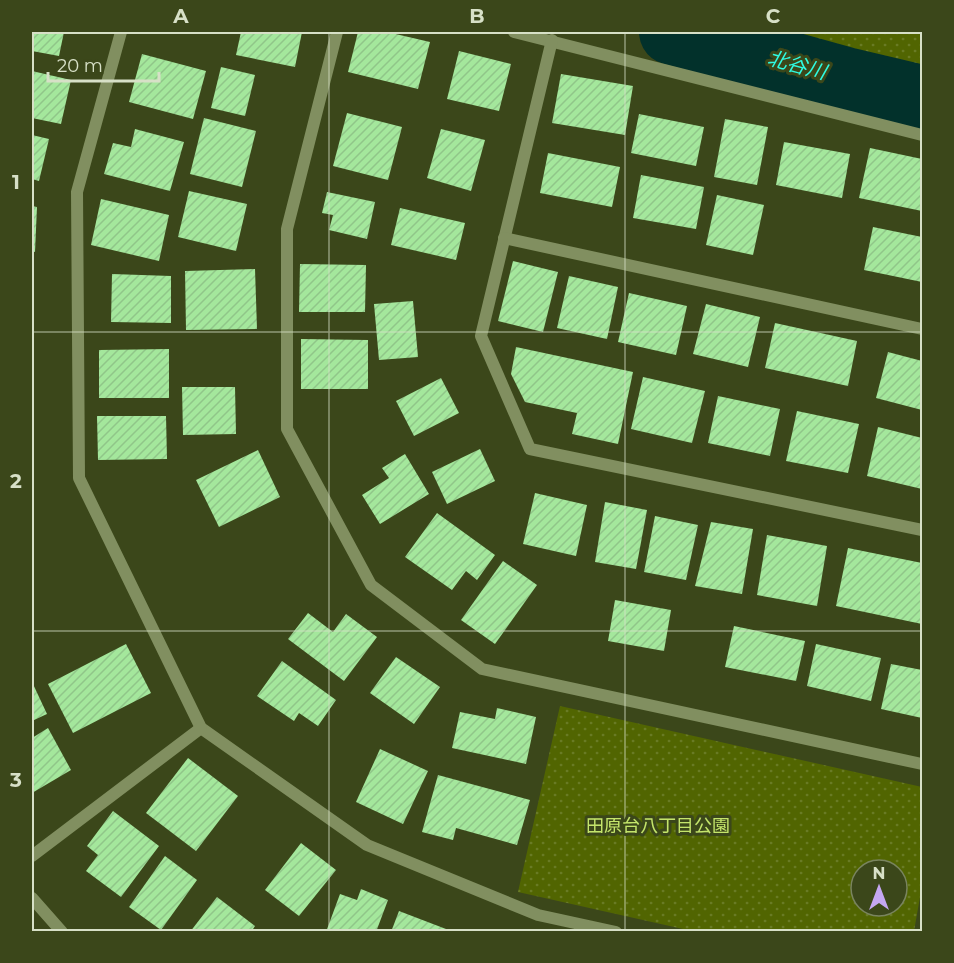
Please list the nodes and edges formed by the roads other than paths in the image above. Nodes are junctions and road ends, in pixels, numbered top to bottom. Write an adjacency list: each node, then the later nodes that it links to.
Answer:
1 (121, 32): 9 (street)
2 (337, 32): 10 (street)
3 (514, 32): 4 (street)
4 (552, 40): 5 (street); 6 (street)
5 (922, 135)
6 (504, 238): 7 (street); 8 (street)
7 (922, 329)
8 (922, 530)
9 (201, 728): 11 (street); 14 (street)
10 (922, 764)
11 (32, 856)
12 (32, 898): 13 (street)
13 (62, 932)
14 (616, 932)

